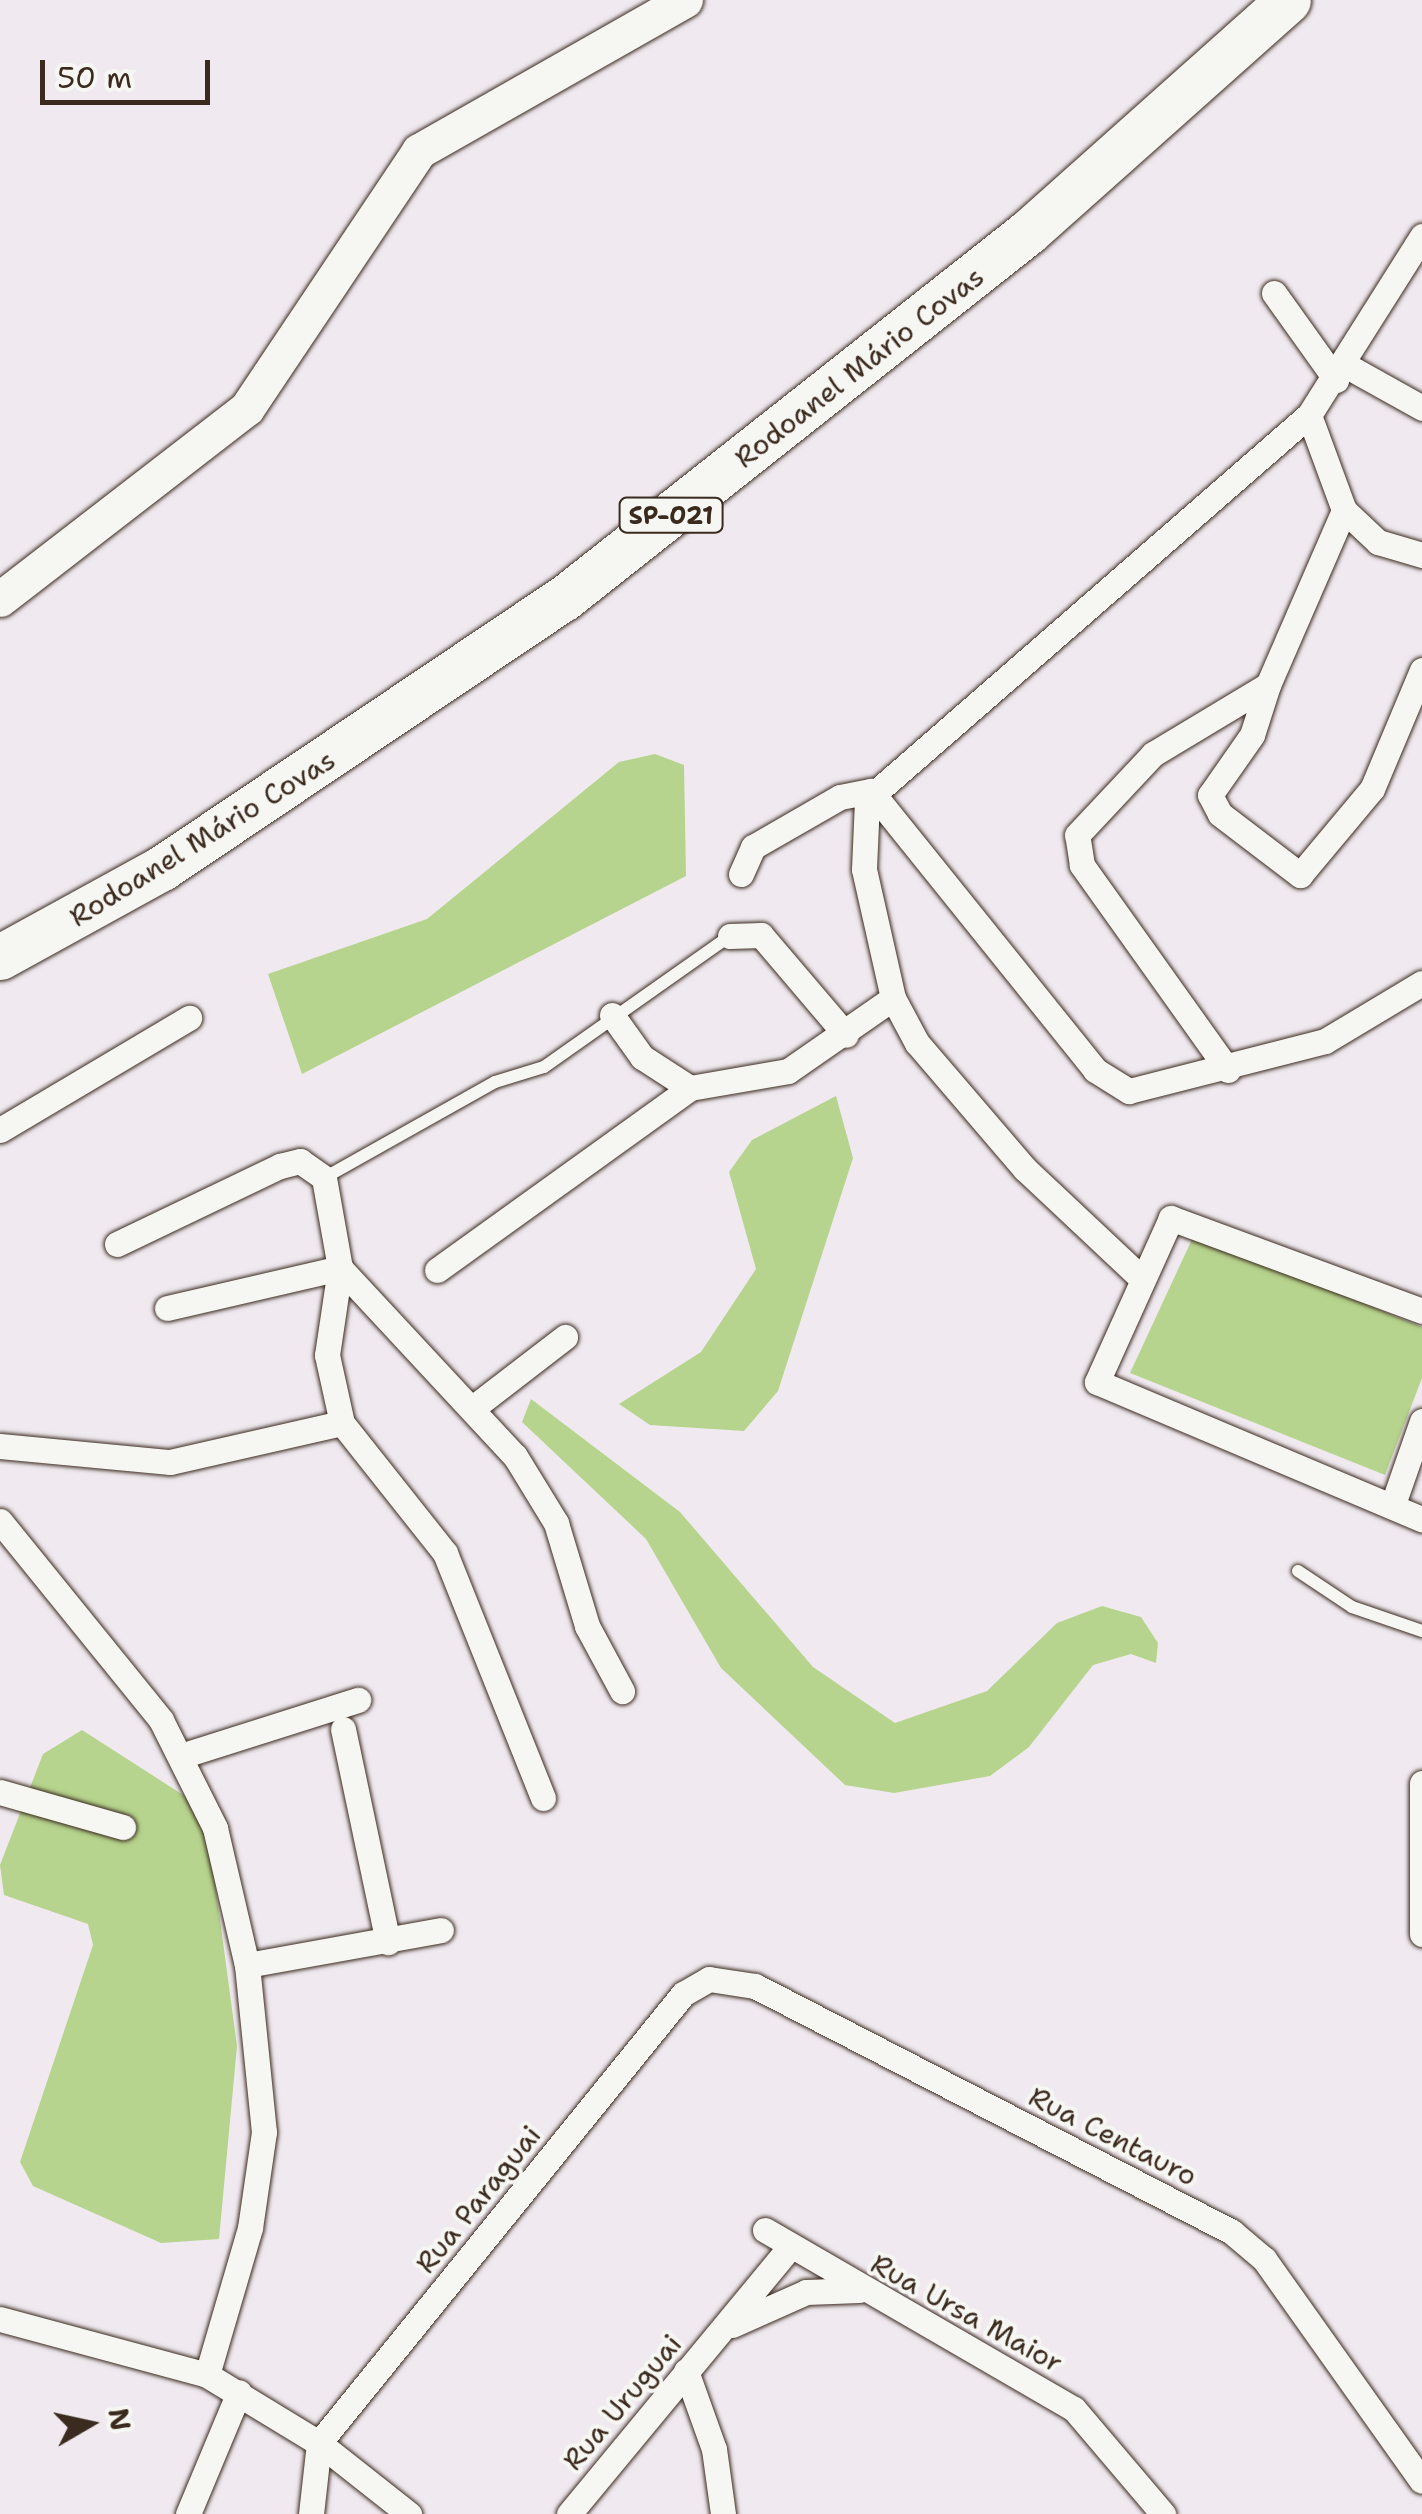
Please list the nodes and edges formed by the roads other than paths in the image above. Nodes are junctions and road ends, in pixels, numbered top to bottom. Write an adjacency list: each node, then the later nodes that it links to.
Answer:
1 (684, 0): 10 (main road)
2 (1288, 0): 16 (highway, Rodoanel Mário Covas / SP-021)
3 (1422, 236): 5 (street)
4 (1274, 294): 5 (street)
5 (1341, 373): 6 (street); 7 (street)
6 (1422, 408)
7 (1308, 416): 8 (street); 13 (street)
8 (1344, 510): 9 (street); 12 (street)
9 (1422, 555)
10 (0, 600)
11 (1422, 670): 12 (street)
12 (1268, 685): 22 (street)
13 (871, 791): 14 (street); 18 (street); 22 (street)
14 (740, 874)
15 (730, 936): 19 (lane); 21 (street)
16 (0, 957)
17 (1422, 983): 22 (street)
18 (893, 998): 21 (street); 29 (street)
19 (612, 1015): 23 (street); 25 (lane)
20 (189, 1018): 24 (street)
21 (846, 1035): 23 (street)
22 (1228, 1070)
23 (690, 1088): 28 (street)
24 (0, 1130)
25 (324, 1178): 26 (street); 27 (street)
26 (117, 1244)
27 (340, 1268): 30 (street); 33 (street); 35 (street)
28 (437, 1270)
29 (1138, 1275): 31 (street); 37 (street)
30 (168, 1308)
31 (1422, 1311)
32 (565, 1337): 33 (street)
33 (474, 1408): 42 (street)
34 (1422, 1421): 37 (street)
35 (342, 1424): 36 (street); 48 (street)
36 (0, 1446)
37 (1393, 1504): 38 (street)
38 (1422, 1519)
39 (0, 1521): 45 (street)
40 (1298, 1572): 41 (lane)
41 (1422, 1631)
42 (622, 1691)
43 (358, 1700): 45 (street)
44 (343, 1729): 53 (street)
45 (181, 1756): 54 (street)
46 (1422, 1783): 50 (street)
47 (0, 1792): 49 (street)
48 (543, 1798)
49 (123, 1827)
50 (1421, 1922): 52 (street)
51 (441, 1930): 53 (street)
52 (1422, 1934)
53 (388, 1942): 54 (street)
54 (247, 1965): 62 (street)
55 (683, 1994): 64 (street, Rua Paraguai); 65 (street, Rua Centauro)
56 (764, 2230): 57 (street, Rua Ursa Maior)
57 (791, 2246): 58 (street, Rua Ursa Maior); 60 (street, Rua Uruguai)
58 (862, 2291): 60 (street, Rua Uruguai); 71 (street, Rua Ursa Maior)
59 (0, 2320): 62 (street)
60 (723, 2330): 61 (street, Rua Uruguai)
61 (686, 2371): 66 (street); 70 (street, Rua Uruguai)
62 (207, 2375): 63 (street)
63 (240, 2392): 64 (street); 67 (street)
64 (320, 2442): 68 (street); 69 (street)
65 (1422, 2481)
66 (726, 2507)
67 (188, 2514)
68 (310, 2514)
69 (409, 2514)
70 (569, 2514)
71 (1164, 2514)

